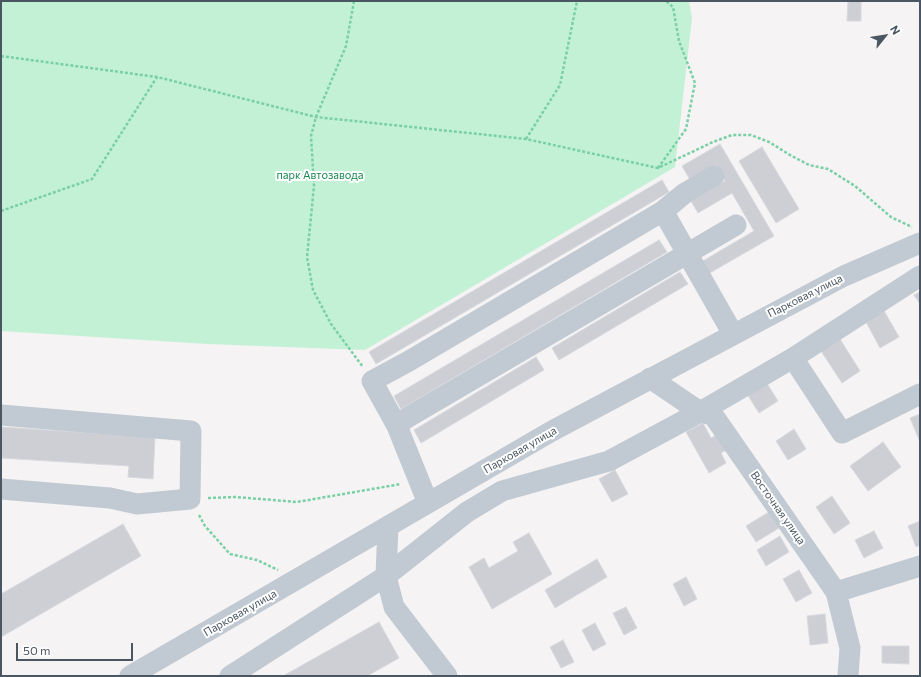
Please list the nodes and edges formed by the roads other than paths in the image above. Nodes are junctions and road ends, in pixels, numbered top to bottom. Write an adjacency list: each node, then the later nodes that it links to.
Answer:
1 (714, 176): 2 (street)
2 (663, 211): 5 (street); 13 (street)
3 (736, 225): 5 (street)
4 (917, 236): 7 (street, Парковая улица)
5 (686, 254): 7 (street); 13 (street)
6 (920, 276): 8 (street)
7 (733, 334): 9 (street, Парковая улица)
8 (793, 358): 10 (street); 11 (street)
9 (650, 378): 11 (street, Восточная улица); 15 (street, Парковая улица)
10 (920, 394)
11 (700, 412): 17 (street); 21 (street, Восточная улица)
12 (1, 415): 14 (street)
13 (397, 426): 16 (street)
14 (1, 489)
15 (448, 491): 16 (street, Парковая улица); 17 (street)
16 (428, 503): 18 (street, Парковая улица)
17 (467, 512): 20 (street)
18 (388, 526): 20 (street); 22 (street, Парковая улица)
19 (920, 566): 21 (street)
20 (386, 576): 23 (street); 24 (street)
21 (836, 592): 25 (street, Восточная улица)
22 (130, 676)
23 (230, 676)
24 (447, 676)
25 (848, 676)

